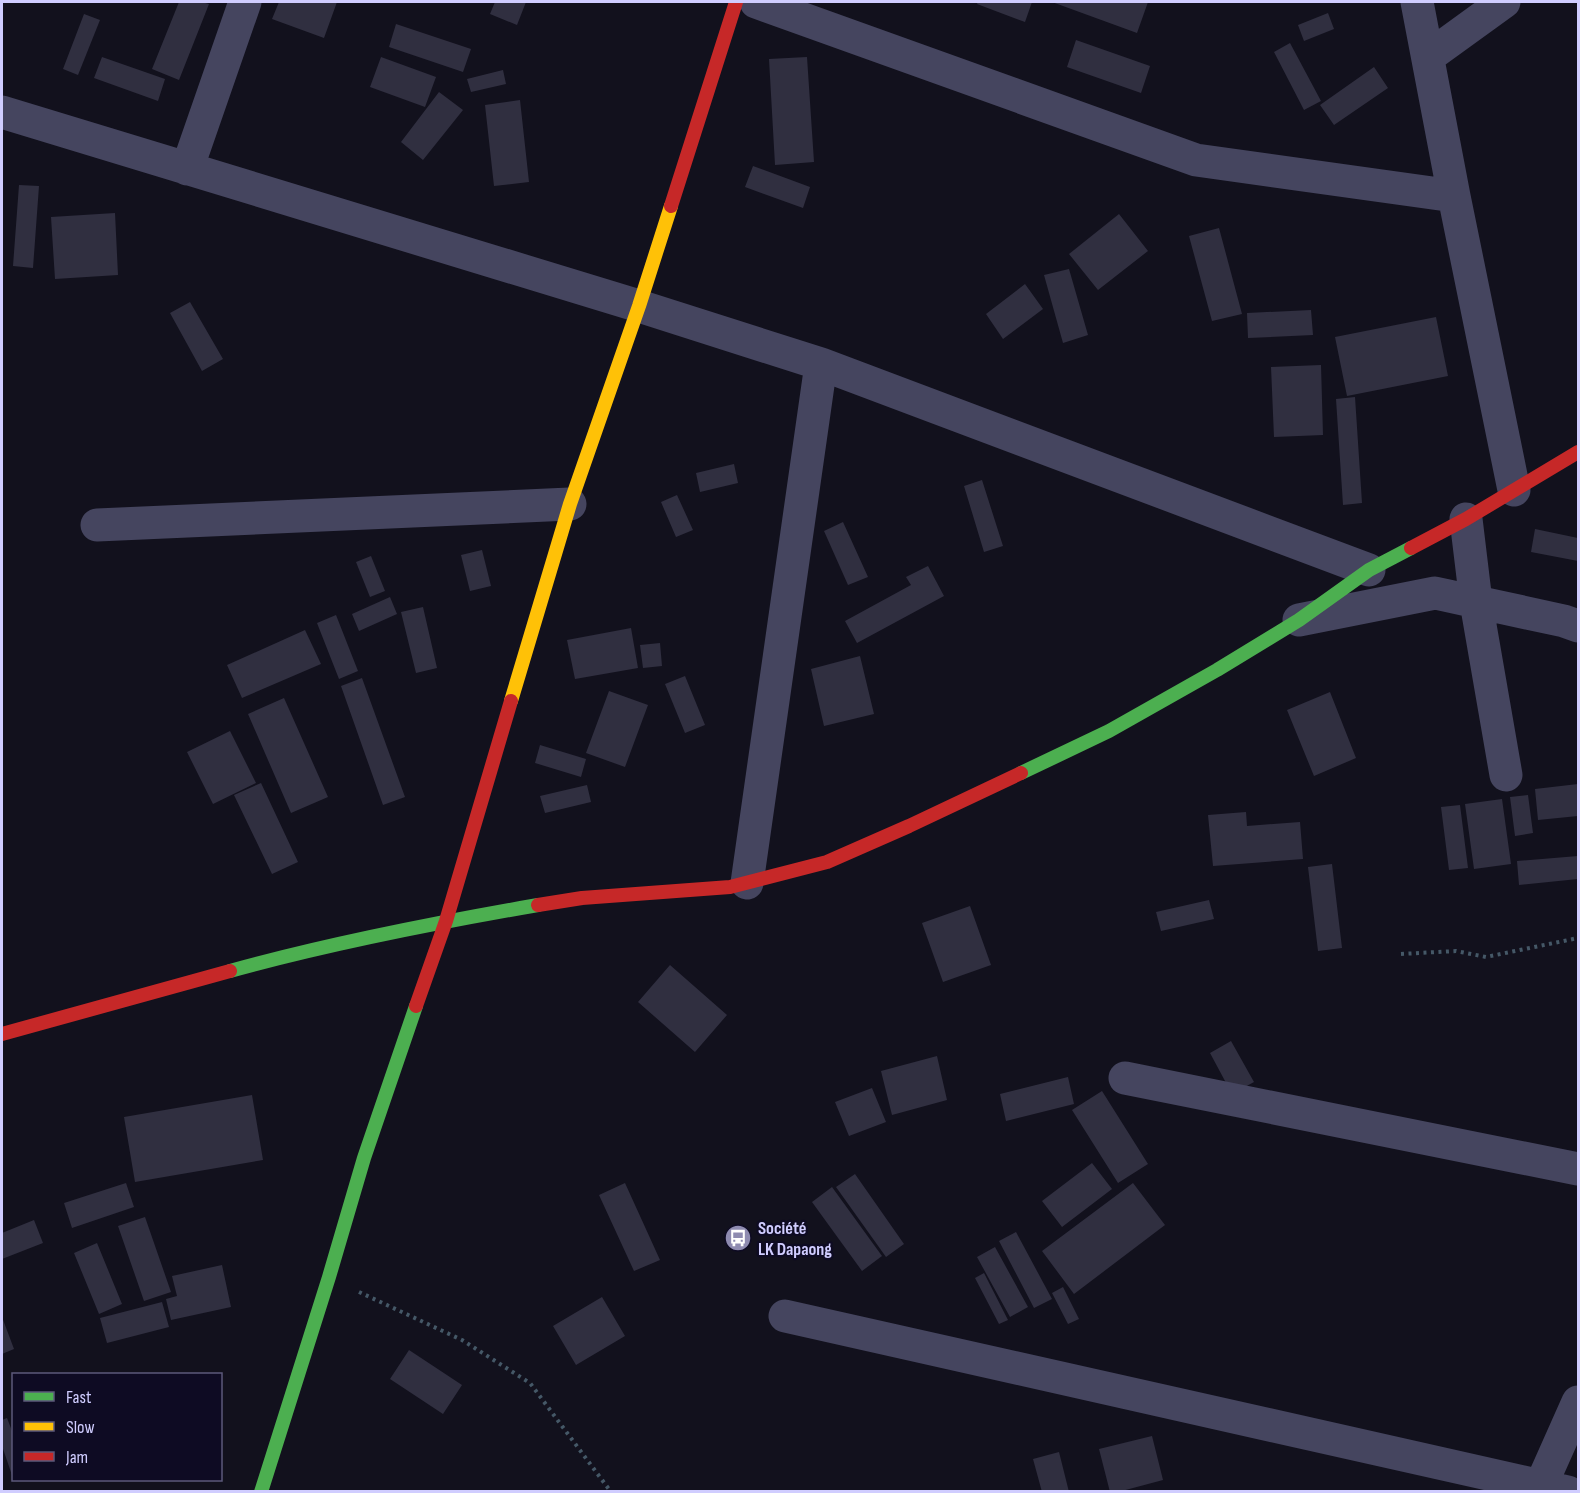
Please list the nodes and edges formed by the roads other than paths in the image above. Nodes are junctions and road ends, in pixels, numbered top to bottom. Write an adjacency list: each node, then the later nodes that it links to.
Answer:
1 (245, 2): 8 (street)
2 (736, 2): 10 (street)
3 (756, 2): 9 (street)
4 (1417, 2): 6 (street)
5 (1504, 2): 6 (street)
6 (1428, 57): 9 (street)
7 (2, 112): 8 (street)
8 (188, 169): 10 (street)
9 (1454, 196): 13 (street)
10 (639, 306): 11 (street); 14 (street)
11 (822, 364): 17 (street); 22 (street)
12 (1578, 452): 13 (street)
13 (1514, 490): 15 (street)
14 (570, 504): 16 (street); 23 (street)
15 (1466, 519): 17 (street); 18 (street)
16 (97, 525)
17 (1369, 570): 19 (street)
18 (1476, 602): 19 (street); 20 (street); 21 (street)
19 (1299, 620): 22 (street)
20 (1578, 626)
21 (1506, 776)
22 (747, 883): 23 (street)
23 (446, 921): 24 (street); 30 (street)
24 (2, 1034)
25 (1125, 1078): 26 (street)
26 (1578, 1169)
27 (785, 1316): 29 (street)
28 (1578, 1401): 29 (street)
29 (1549, 1489)
30 (261, 1491)

